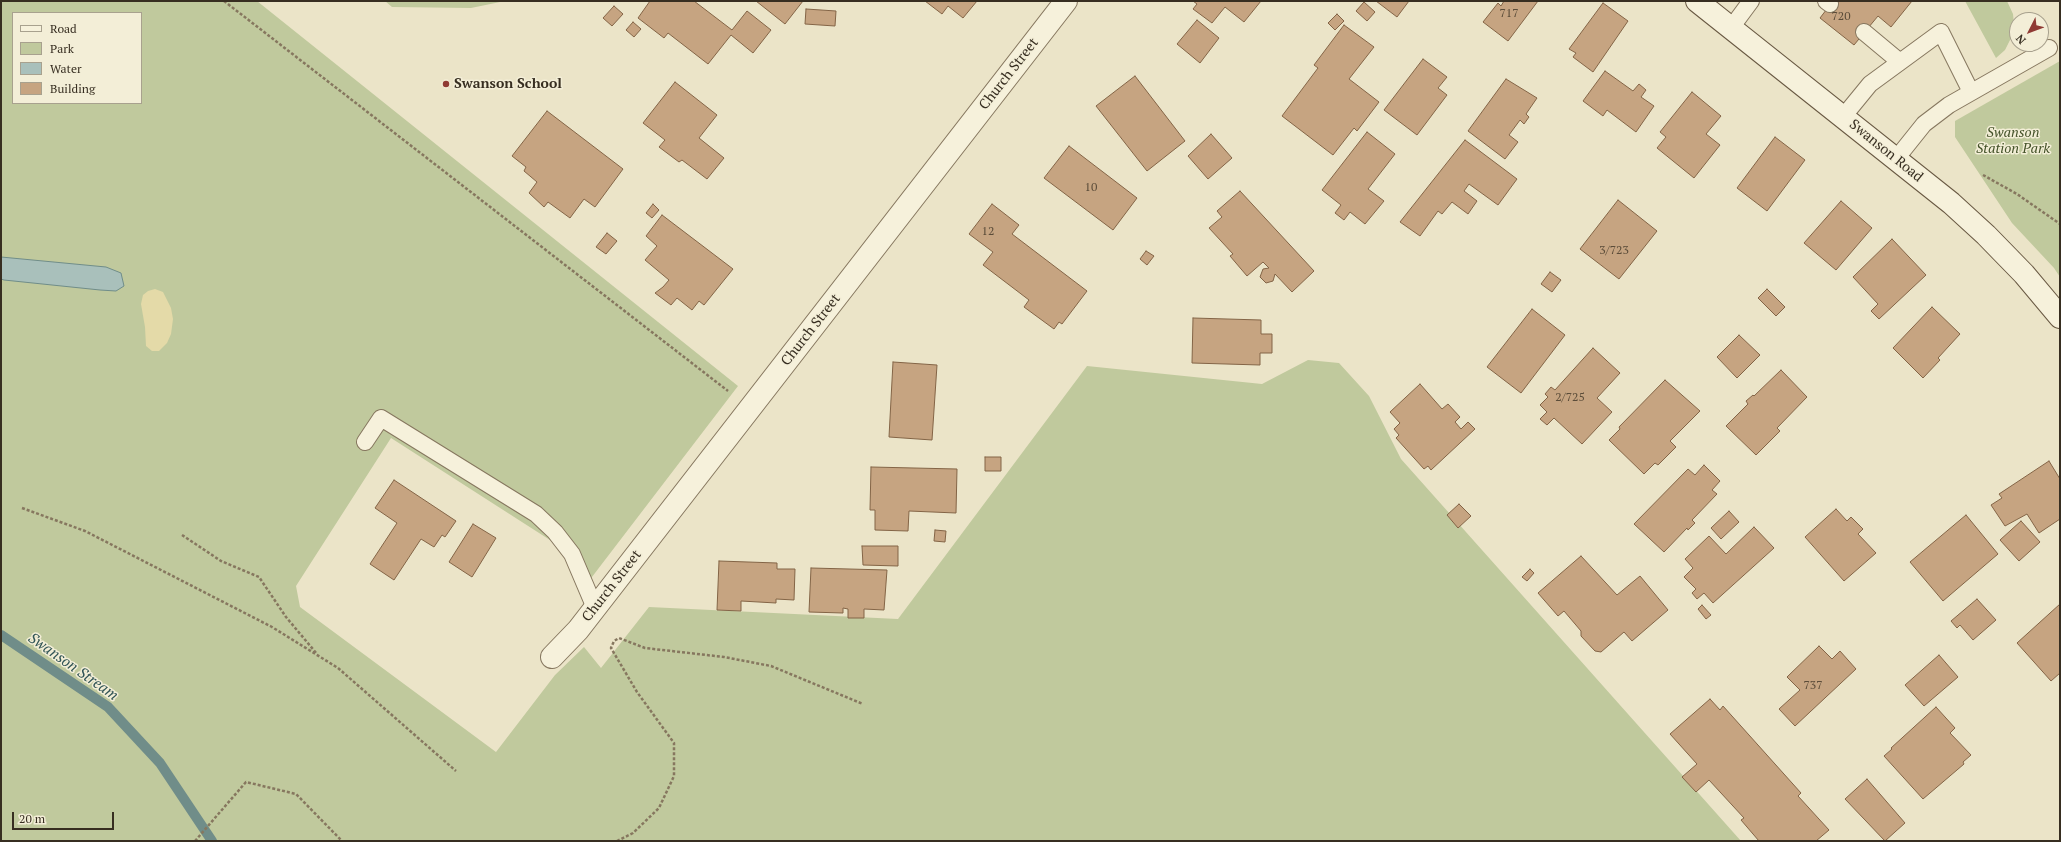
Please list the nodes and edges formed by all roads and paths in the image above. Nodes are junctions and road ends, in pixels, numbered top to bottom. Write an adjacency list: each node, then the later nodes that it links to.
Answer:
1 (224, 1): 15 (path)
2 (1066, 1): 15 (street, Church Street)
3 (1697, 1): 5 (street, Swanson Road)
4 (1750, 1): 5 (lane)
5 (1731, 28): 10 (street, Swanson Road)
6 (1864, 32): 8 (lane)
7 (2042, 52): 9 (lane)
8 (1900, 62): 9 (lane); 10 (lane)
9 (1971, 92): 11 (lane)
10 (1844, 117): 11 (street, Swanson Road)
11 (1896, 159): 14 (street, Swanson Road)
12 (1983, 175): 13 (path)
13 (2060, 224)
14 (2060, 317)
15 (750, 408): 19 (street, Church Street)
16 (365, 442): 19 (lane)
17 (22, 508): 20 (path)
18 (182, 535): 20 (path)
19 (595, 608): 21 (street, Church Street)
20 (318, 656): 23 (path)
21 (552, 658)
22 (863, 704): 26 (path)
23 (456, 770)
24 (196, 841): 25 (path)
25 (342, 841)
26 (617, 841)

